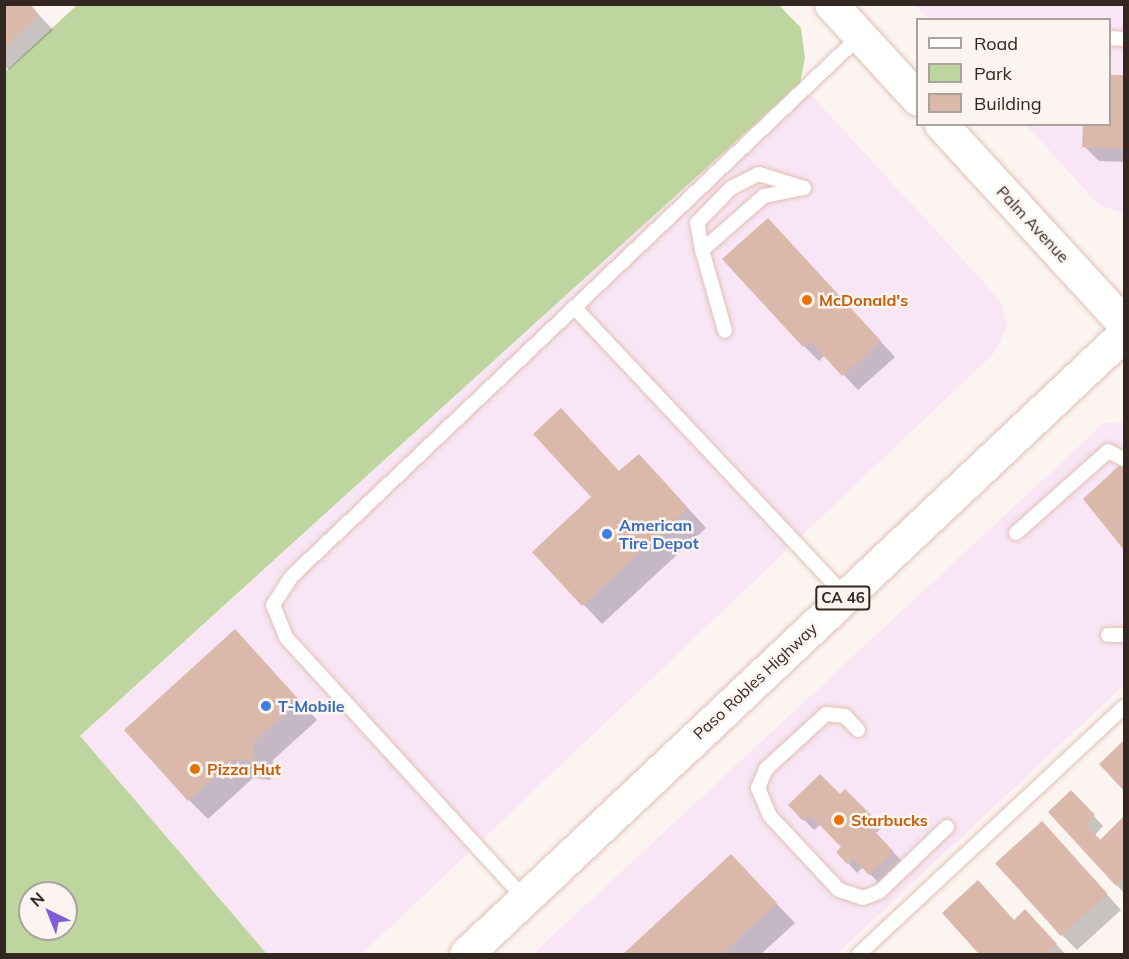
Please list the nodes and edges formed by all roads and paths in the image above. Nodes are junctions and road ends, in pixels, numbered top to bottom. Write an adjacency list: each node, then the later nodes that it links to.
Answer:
1 (831, 4): 2 (main road)
2 (860, 36): 3 (main road); 6 (lane)
3 (916, 97)
4 (943, 126): 7 (main road, Palm Avenue)
5 (702, 250): 5 (lane); 8 (lane)
6 (574, 307): 12 (lane); 18 (lane)
7 (1125, 324)
8 (725, 331)
9 (1125, 334): 12 (main road, Paso Robles Highway / CA 46)
10 (1125, 459): 11 (lane)
11 (1016, 533)
12 (845, 596): 18 (main road, Paso Robles Highway / CA 46)
13 (1108, 635): 14 (lane)
14 (1125, 635)
15 (1125, 707): 20 (lane)
16 (858, 730): 17 (lane)
17 (947, 826)
18 (525, 899): 19 (main road, Paso Robles Highway / CA 46)
19 (466, 954)
20 (860, 954)

